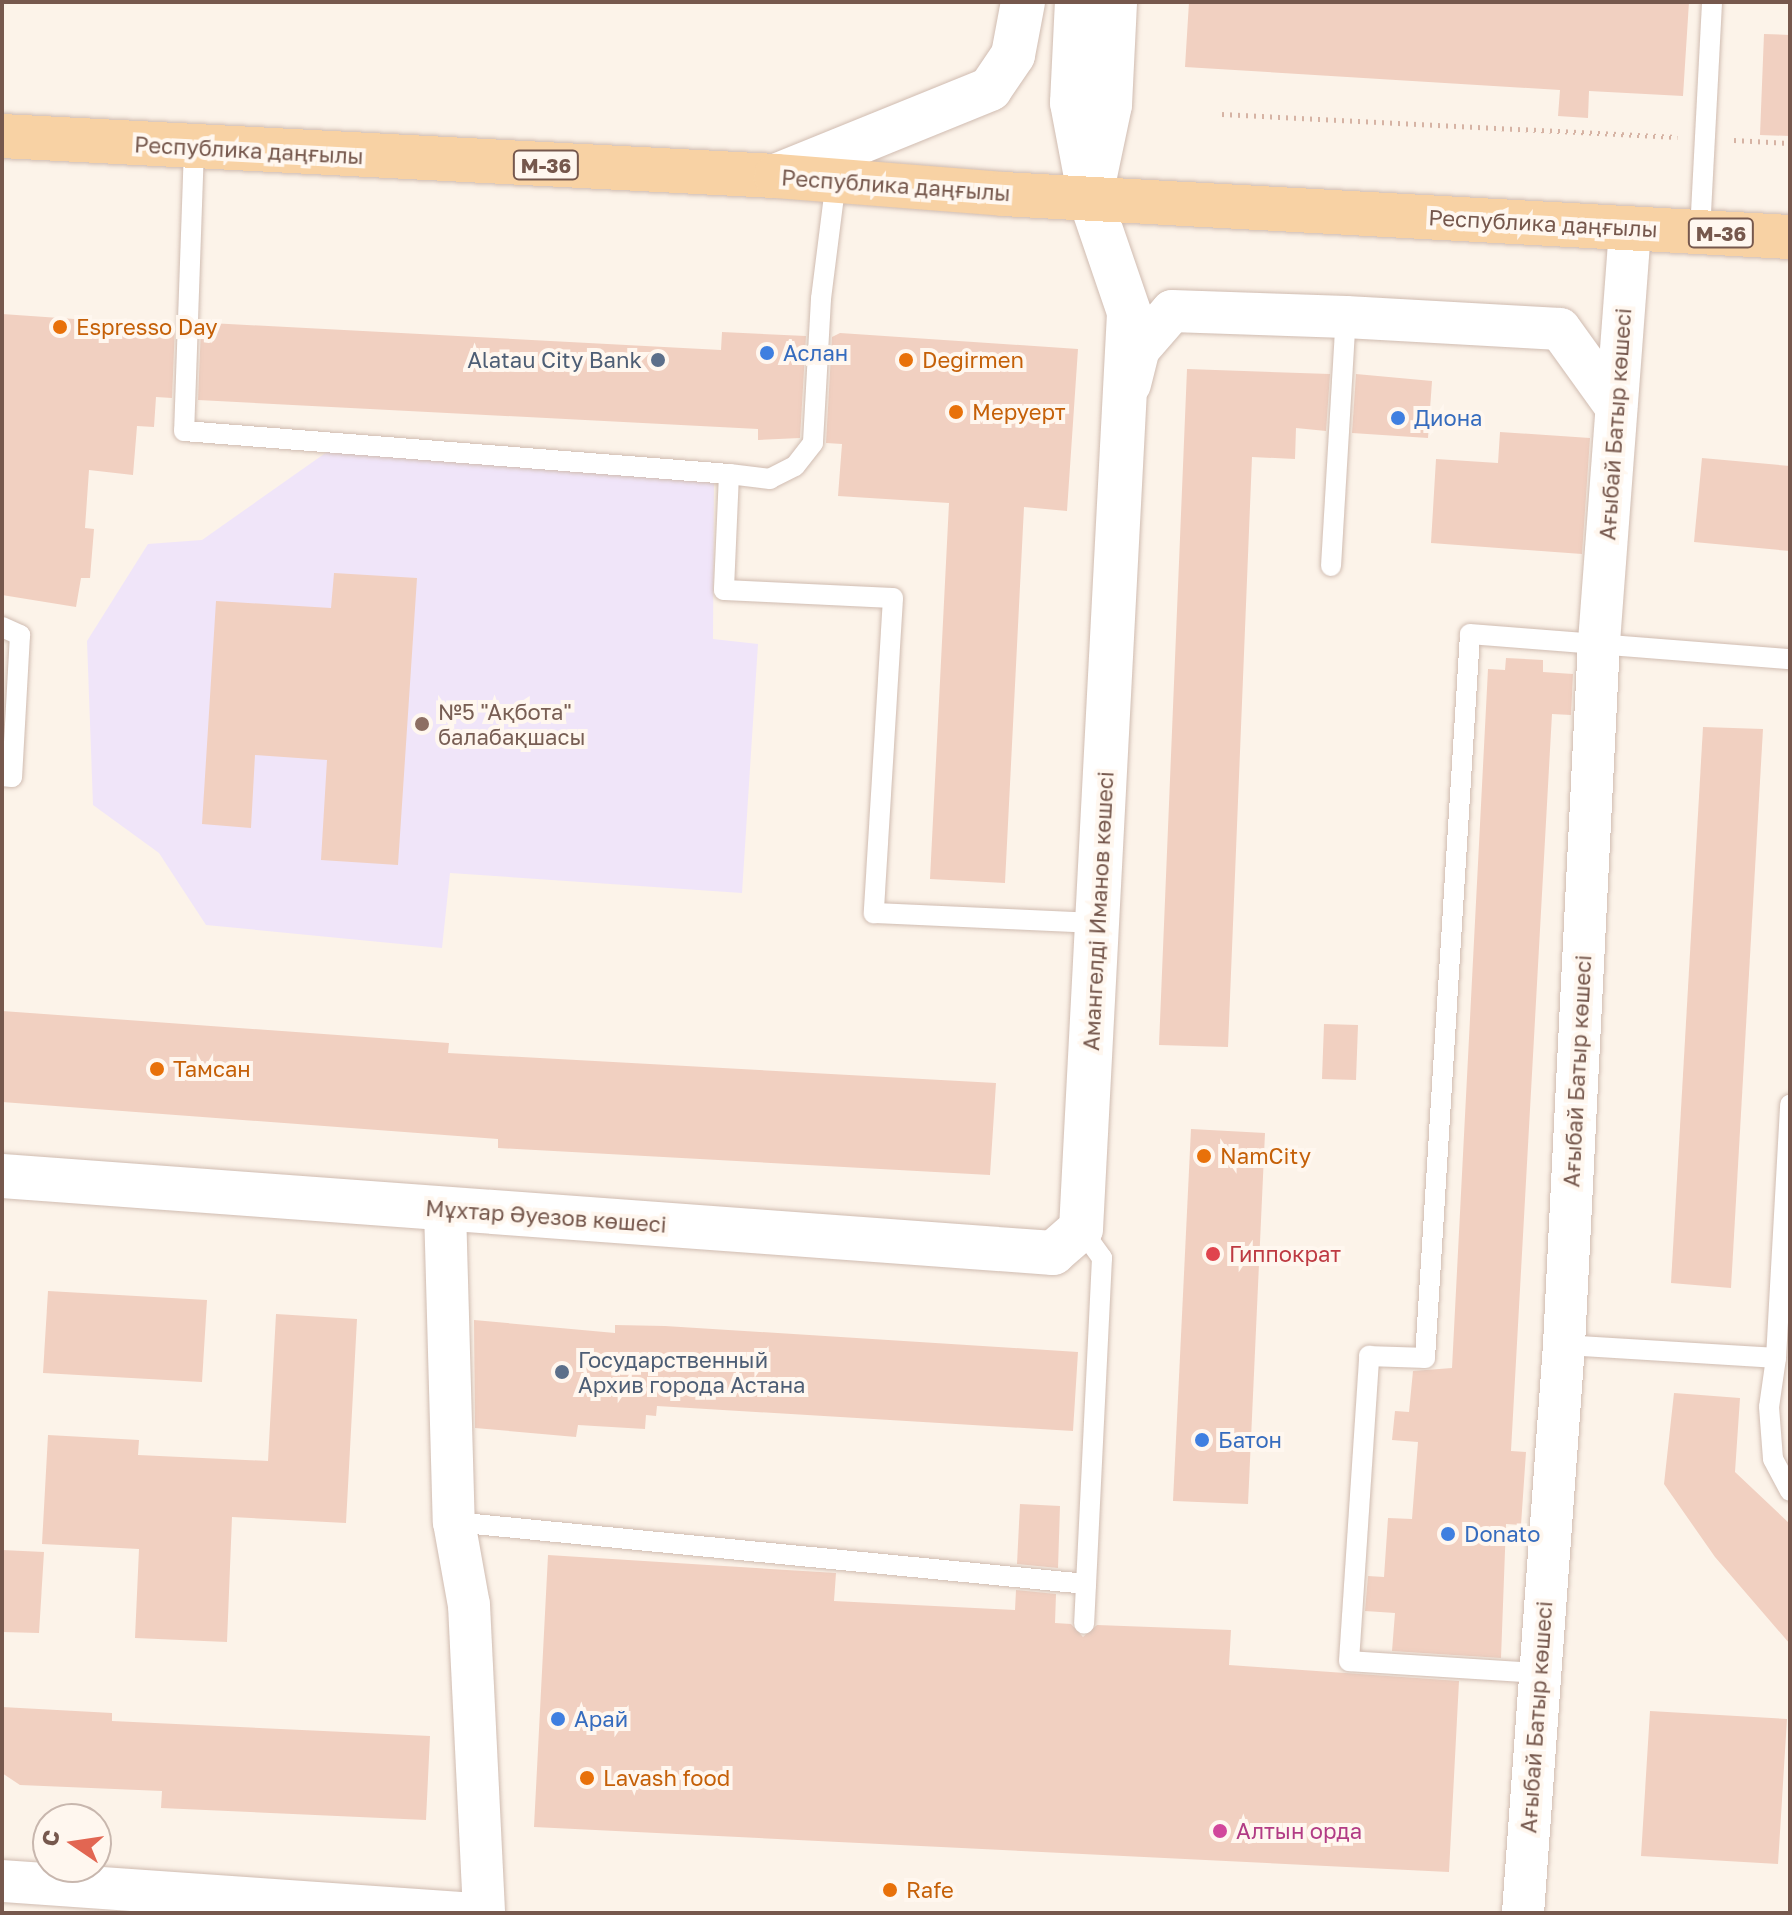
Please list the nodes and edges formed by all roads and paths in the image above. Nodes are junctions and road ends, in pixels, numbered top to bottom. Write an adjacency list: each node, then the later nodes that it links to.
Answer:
1 (1023, 2): 10 (street)
2 (1077, 2): 12 (street, Амангелді Иманов көшесі)
3 (1115, 2): 12 (street)
4 (1712, 2): 7 (lane)
5 (1222, 114): 7 (path)
6 (2, 136): 9 (main road, Республика даңғылы / M-36)
7 (1707, 138): 8 (path); 14 (lane)
8 (1790, 143)
9 (194, 148): 10 (main road, Республика даңғылы / M-36); 19 (lane)
10 (776, 176): 11 (main road, Республика даңғылы / M-36)
11 (836, 180): 12 (main road, Республика даңғылы / M-36); 19 (lane)
12 (1090, 198): 13 (main road, Республика даңғылы); 17 (street, Амангелді Иманов көшесі)
13 (1641, 228): 14 (main road, Республика даңғылы / M-36); 18 (street, Ағыбай Батыр көшесі)
14 (1700, 232): 15 (main road, Республика даңғылы / M-36)
15 (1790, 237)
16 (1346, 317): 17 (street); 18 (street); 20 (lane)
17 (1124, 407): 25 (street, Амангелді Иманов көшесі)
18 (1616, 407): 22 (street, Ағыбай Батыр көшесі)
19 (729, 474): 25 (lane)
20 (1331, 566)
21 (2, 627): 24 (lane)
22 (1599, 642): 23 (lane); 30 (street, Ағыбай Батыр көшесі); 36 (lane)
23 (1790, 659)
24 (2, 776)
25 (1097, 923): 29 (street, Амангелді Иманов көшесі)
26 (1790, 1104): 31 (lane)
27 (2, 1176): 28 (street, Мұхтар Әуезов көшесі)
28 (445, 1209): 29 (street, Мұхтар Әуезов көшесі); 33 (street)
29 (1081, 1229): 34 (lane)
30 (1564, 1345): 31 (lane); 36 (street, Ағыбай Батыр көшесі)
31 (1776, 1358): 32 (lane)
32 (1790, 1491)
33 (454, 1522): 34 (lane); 39 (street)
34 (1086, 1584): 35 (lane)
35 (1084, 1624)
36 (1538, 1673): 40 (street, Ағыбай Батыр көшесі)
37 (2, 1881): 38 (street)
38 (443, 1912)
39 (484, 1913)
40 (1523, 1913)

